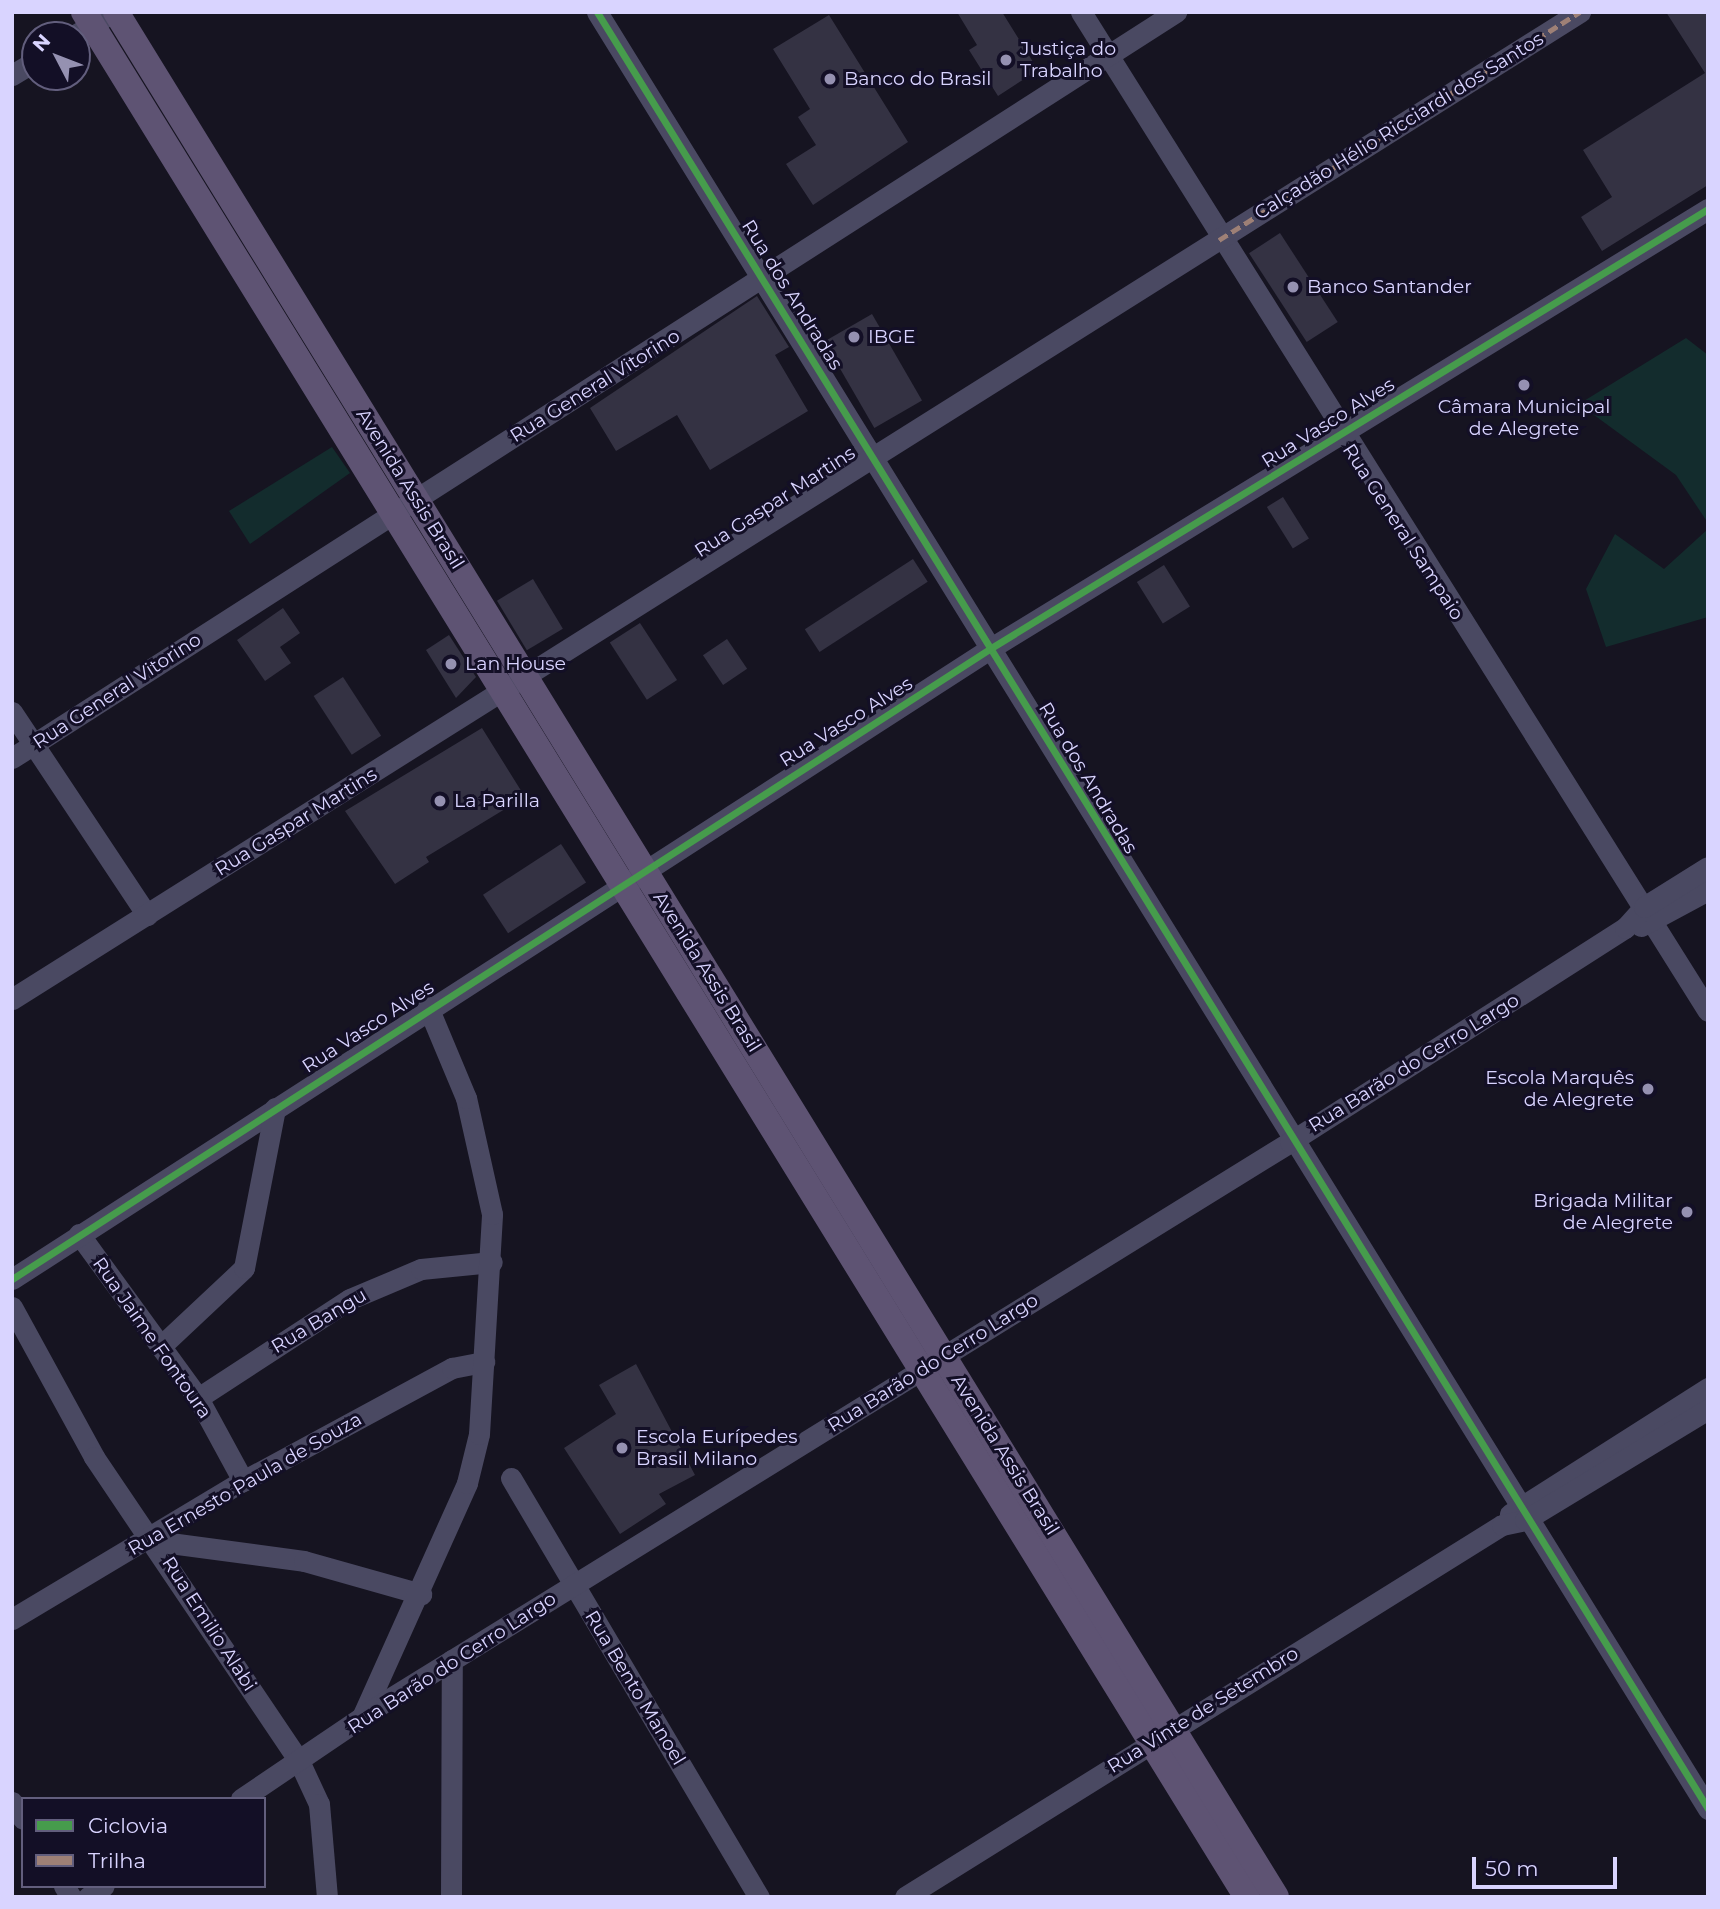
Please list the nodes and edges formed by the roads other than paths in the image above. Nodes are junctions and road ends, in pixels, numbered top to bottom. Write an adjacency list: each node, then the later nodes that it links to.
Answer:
1 (597, 12): 13 (street, Rua dos Andradas)
2 (1081, 12): 6 (street, Rua General Sampaio)
3 (1176, 12): 6 (street, Rua General Vitorino)
4 (1580, 12): 12 (street, Calçadão Hélio Ricciardi dos Santos)
5 (96, 19): 7 (main road, Avenida Assis Brasil); 8 (main road, Avenida Assis Brasil)
6 (1109, 56): 12 (street, Rua General Sampaio); 13 (street, Rua General Vitorino)
7 (155, 76): 8 (main road); 9 (main road, Avenida Assis Brasil)
8 (132, 89): 10 (main road, Avenida Assis Brasil)
9 (191, 135): 10 (main road); 14 (main road, Avenida Assis Brasil)
10 (169, 149): 14 (main road, Avenida Assis Brasil)
11 (1708, 209): 15 (street, Rua Vasco Alves)
12 (1219, 240): 15 (street, Rua General Sampaio); 16 (street, Rua Gaspar Martins)
13 (764, 280): 16 (street, Rua dos Andradas); 17 (street, Rua General Vitorino)
14 (319, 367): 17 (main road, Avenida Assis Brasil)
15 (1340, 435): 18 (street, Rua Vasco Alves); 31 (street, Rua General Sampaio)
16 (873, 457): 18 (street, Rua dos Andradas); 19 (street, Rua Gaspar Martins)
17 (405, 506): 19 (main road, Avenida Assis Brasil); 20 (main road, Avenida Assis Brasil); 22 (street, Rua General Vitorino)
18 (991, 648): 27 (street, Rua Vasco Alves); 36 (street, Rua dos Andradas)
19 (527, 679): 20 (street, Rua Gaspar Martins); 23 (main road, Avenida Assis Brasil)
20 (504, 694): 25 (main road, Avenida Assis Brasil); 30 (street, Rua Gaspar Martins)
21 (12, 712): 22 (street)
22 (33, 745): 24 (street, Rua General Vitorino); 30 (street)
23 (574, 755): 25 (main road); 27 (main road, Avenida Assis Brasil)
24 (12, 758)
25 (550, 769): 28 (main road, Avenida Assis Brasil)
26 (1708, 867): 31 (street, Rua Barão do Cerro Largo)
27 (644, 869): 28 (street, Rua Vasco Alves); 37 (main road, Avenida Assis Brasil)
28 (620, 884): 33 (street, Rua Vasco Alves); 38 (main road, Avenida Assis Brasil)
29 (1708, 890): 31 (street, Rua Barão do Cerro Largo)
30 (146, 915): 32 (street, Rua Gaspar Martins)
31 (1649, 916): 34 (street, Rua General Sampaio); 36 (street, Rua Barão do Cerro Largo)
32 (12, 999)
33 (428, 1007): 35 (street, Rua Vasco Alves); 40 (street)
34 (1708, 1012)
35 (275, 1108): 39 (street, Rua Vasco Alves); 43 (street)
36 (1290, 1142): 44 (street, Rua Barão do Cerro Largo); 52 (street, Rua dos Andradas)
37 (819, 1153): 38 (main road); 44 (main road, Avenida Assis Brasil)
38 (796, 1168): 46 (main road, Avenida Assis Brasil)
39 (79, 1234): 41 (street, Rua Vasco Alves); 43 (street, Rua Jaime Fontoura)
40 (492, 1262): 45 (street); 48 (street, Rua Bangu)
41 (12, 1279)
42 (14, 1316): 53 (street, Rua Emilio Alabi)
43 (160, 1348): 48 (street, Rua Jaime Fontoura)
44 (945, 1356): 46 (street, Rua Barão do Cerro Largo); 59 (main road, Avenida Assis Brasil)
45 (484, 1362): 51 (street, Rua Ernesto Paula de Souza); 55 (street)
46 (922, 1370): 54 (street, Rua Barão do Cerro Largo); 60 (main road, Avenida Assis Brasil)
47 (1708, 1388): 52 (street, Rua Vinte de Setembro)
48 (198, 1398): 51 (street, Rua Jaime Fontoura)
49 (1708, 1409): 52 (street, Rua Vinte de Setembro)
50 (511, 1478): 54 (street, Rua Bento Manoel)
51 (243, 1481): 53 (street, Rua Ernesto Paula de Souza)
52 (1520, 1512): 59 (street, Rua Vinte de Setembro); 63 (street, Rua dos Andradas)
53 (154, 1539): 55 (street); 56 (street, Rua Ernesto Paula de Souza); 61 (street, Rua Emilio Alabi)
54 (573, 1585): 57 (street, Rua Barão do Cerro Largo); 66 (street, Rua Bento Manoel)
55 (421, 1594): 58 (street)
56 (12, 1619)
57 (452, 1660): 58 (street, Rua Barão do Cerro Largo); 65 (street)
58 (360, 1722): 61 (street, Rua Barão do Cerro Largo)
59 (1173, 1728): 60 (street, Rua Vinte de Setembro); 69 (main road, Avenida Assis Brasil)
60 (1149, 1743): 67 (street, Rua Vinte de Setembro); 68 (main road, Avenida Assis Brasil)
61 (299, 1761): 62 (street, Rua Barão do Cerro Largo); 64 (street, Rua Emilio Alabi)
62 (244, 1797)
63 (1708, 1810)
64 (327, 1897)
65 (451, 1897)
66 (760, 1897)
67 (905, 1897)
68 (1247, 1897)
69 (1276, 1897)

